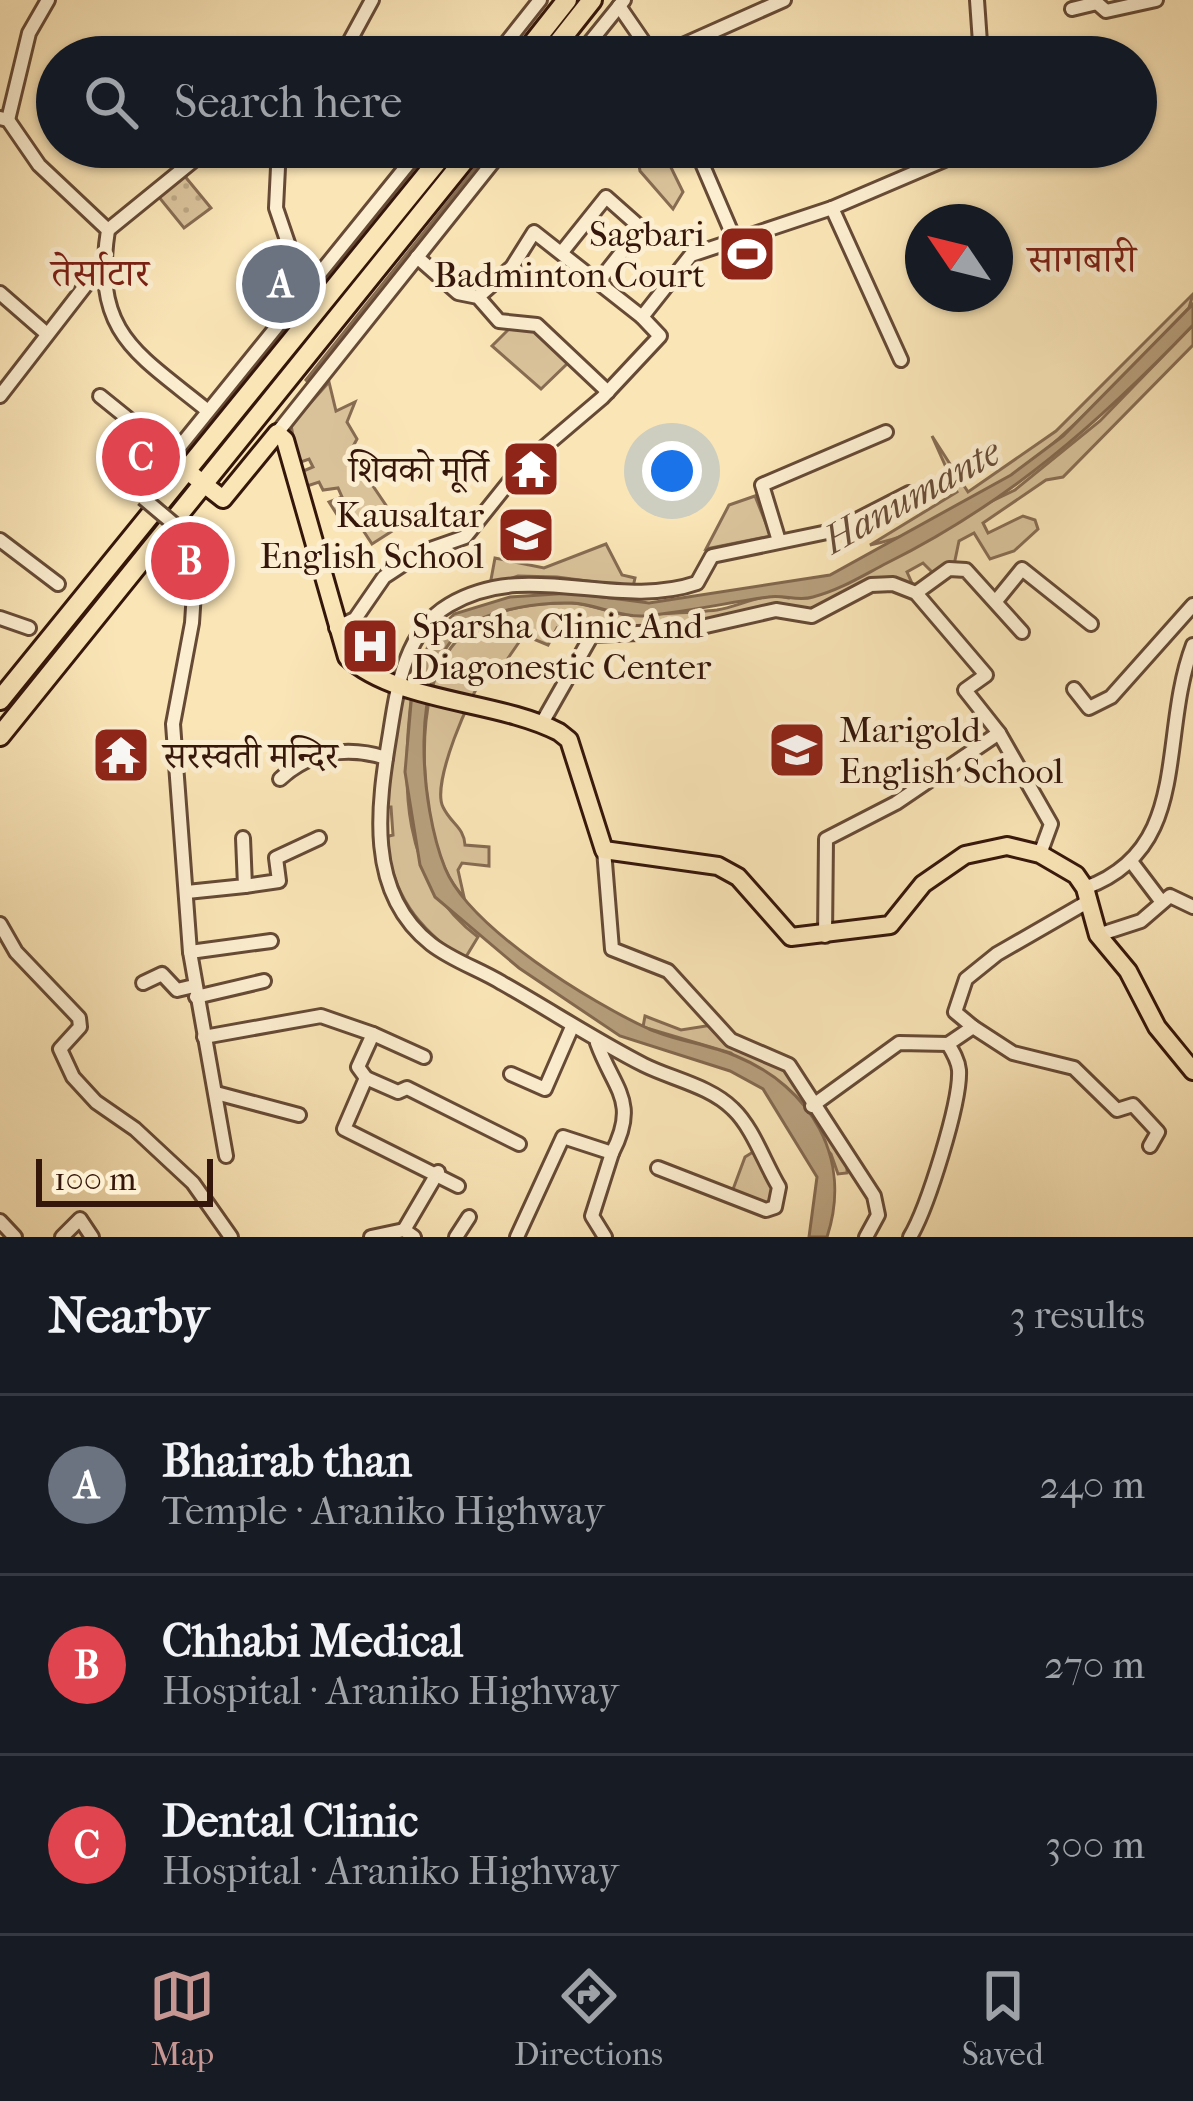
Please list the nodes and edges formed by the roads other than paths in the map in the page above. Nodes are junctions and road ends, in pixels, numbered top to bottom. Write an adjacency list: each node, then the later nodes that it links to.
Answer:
1 (48, 0): 19 (street)
2 (373, 0): 11 (street)
3 (540, 0): 12 (street)
4 (567, 0): 13 (highway)
5 (592, 0): 14 (highway)
6 (784, 0): 17 (street)
7 (977, 0): 18 (street)
8 (1156, 0): 10 (street)
9 (621, 3): 15 (street); 16 (street)
10 (1072, 9)
11 (353, 36)
12 (512, 36)
13 (539, 36)
14 (564, 36)
15 (595, 36)
16 (642, 36)
17 (703, 36)
18 (980, 36)
19 (4, 119): 20 (street)
20 (36, 161)
21 (42, 168): 31 (street)
22 (184, 168): 31 (street)
23 (278, 168): 37 (street)
24 (405, 168): 37 (street)
25 (431, 168): 49 (highway)
26 (458, 168): 51 (highway)
27 (488, 168): 34 (street)
28 (704, 168): 32 (street)
29 (926, 168): 30 (street)
30 (832, 208): 32 (street); 42 (street)
31 (108, 230): 35 (street)
32 (734, 238): 40 (street)
33 (562, 252): 36 (street); 36 (street); 39 (street)
34 (418, 257): 39 (street); 48 (street)
35 (105, 275): 41 (street); 46 (street)
36 (599, 281): 40 (street)
37 (304, 290): 46 (street)
38 (0, 293): 41 (street)
39 (478, 297): 43 (street)
40 (642, 317): 43 (street)
41 (47, 334): 44 (street)
42 (901, 360)
43 (608, 392): 63 (street)
44 (0, 396)
45 (100, 396): 49 (street)
46 (208, 411): 49 (street)
47 (886, 432): 55 (street)
48 (277, 433): 51 (main road); 63 (main road)
49 (180, 462): 50 (street); 51 (main road); 68 (highway)
50 (156, 476)
51 (204, 484): 71 (highway)
52 (909, 493): 55 (street)
53 (143, 498): 80 (street, bridge)
54 (0, 540): 56 (street)
55 (779, 541): 66 (street)
56 (58, 584)
57 (916, 593): 58 (street); 69 (street); 70 (street)
58 (996, 601): 61 (street); 64 (street)
59 (1193, 605): 67 (street)
60 (0, 618): 62 (street)
61 (1091, 623)
62 (29, 628)
63 (336, 628): 66 (main road)
64 (1022, 632)
65 (1193, 645): 78 (street)
66 (400, 684): 69 (main road); 72 (street)
67 (1074, 688)
68 (0, 700)
69 (542, 723): 76 (main road)
70 (999, 733): 77 (street); 86 (street)
71 (0, 736)
72 (386, 758): 73 (street); 92 (street)
73 (280, 779)
74 (243, 838): 79 (street)
75 (319, 838): 79 (street)
76 (604, 850): 86 (main road); 103 (street)
77 (1040, 854): 81 (main road); 86 (main road)
78 (1133, 864): 81 (street); 82 (street)
79 (245, 886): 80 (street)
80 (187, 892): 88 (street)
81 (1087, 894): 85 (main road); 93 (street)
82 (1161, 901): 83 (street); 85 (street)
83 (1193, 907)
84 (0, 924): 118 (street)
85 (1098, 935): 99 (main road)
86 (825, 936)
87 (271, 940): 88 (street)
88 (190, 952): 91 (street)
89 (264, 981): 91 (street)
90 (143, 983): 91 (street)
91 (195, 992): 95 (street)
92 (572, 1028): 96 (street); 100 (street)
93 (973, 1028): 97 (street); 106 (street)
94 (373, 1034): 95 (street); 98 (street); 101 (street)
95 (204, 1037): 102 (street)
96 (597, 1042): 107 (street); 109 (street)
97 (948, 1043): 103 (street); 124 (street)
98 (424, 1057)
99 (1193, 1071)
100 (512, 1074)
101 (366, 1078): 105 (street); 110 (street)
102 (216, 1094): 104 (street); 108 (street)
103 (812, 1106): 123 (street)
104 (299, 1115)
105 (519, 1144)
106 (1150, 1146)
107 (612, 1154): 121 (street); 122 (street)
108 (226, 1156)
109 (658, 1168)
110 (438, 1172): 111 (street); 114 (street)
111 (458, 1186)
112 (469, 1217): 120 (street)
113 (0, 1221): 115 (street)
114 (409, 1234): 119 (street)
115 (15, 1237)
116 (62, 1237): 117 (street)
117 (92, 1237)
118 (231, 1237)
119 (371, 1237)
120 (456, 1237)
121 (518, 1237)
122 (605, 1237)
123 (866, 1237)
124 (910, 1237)

